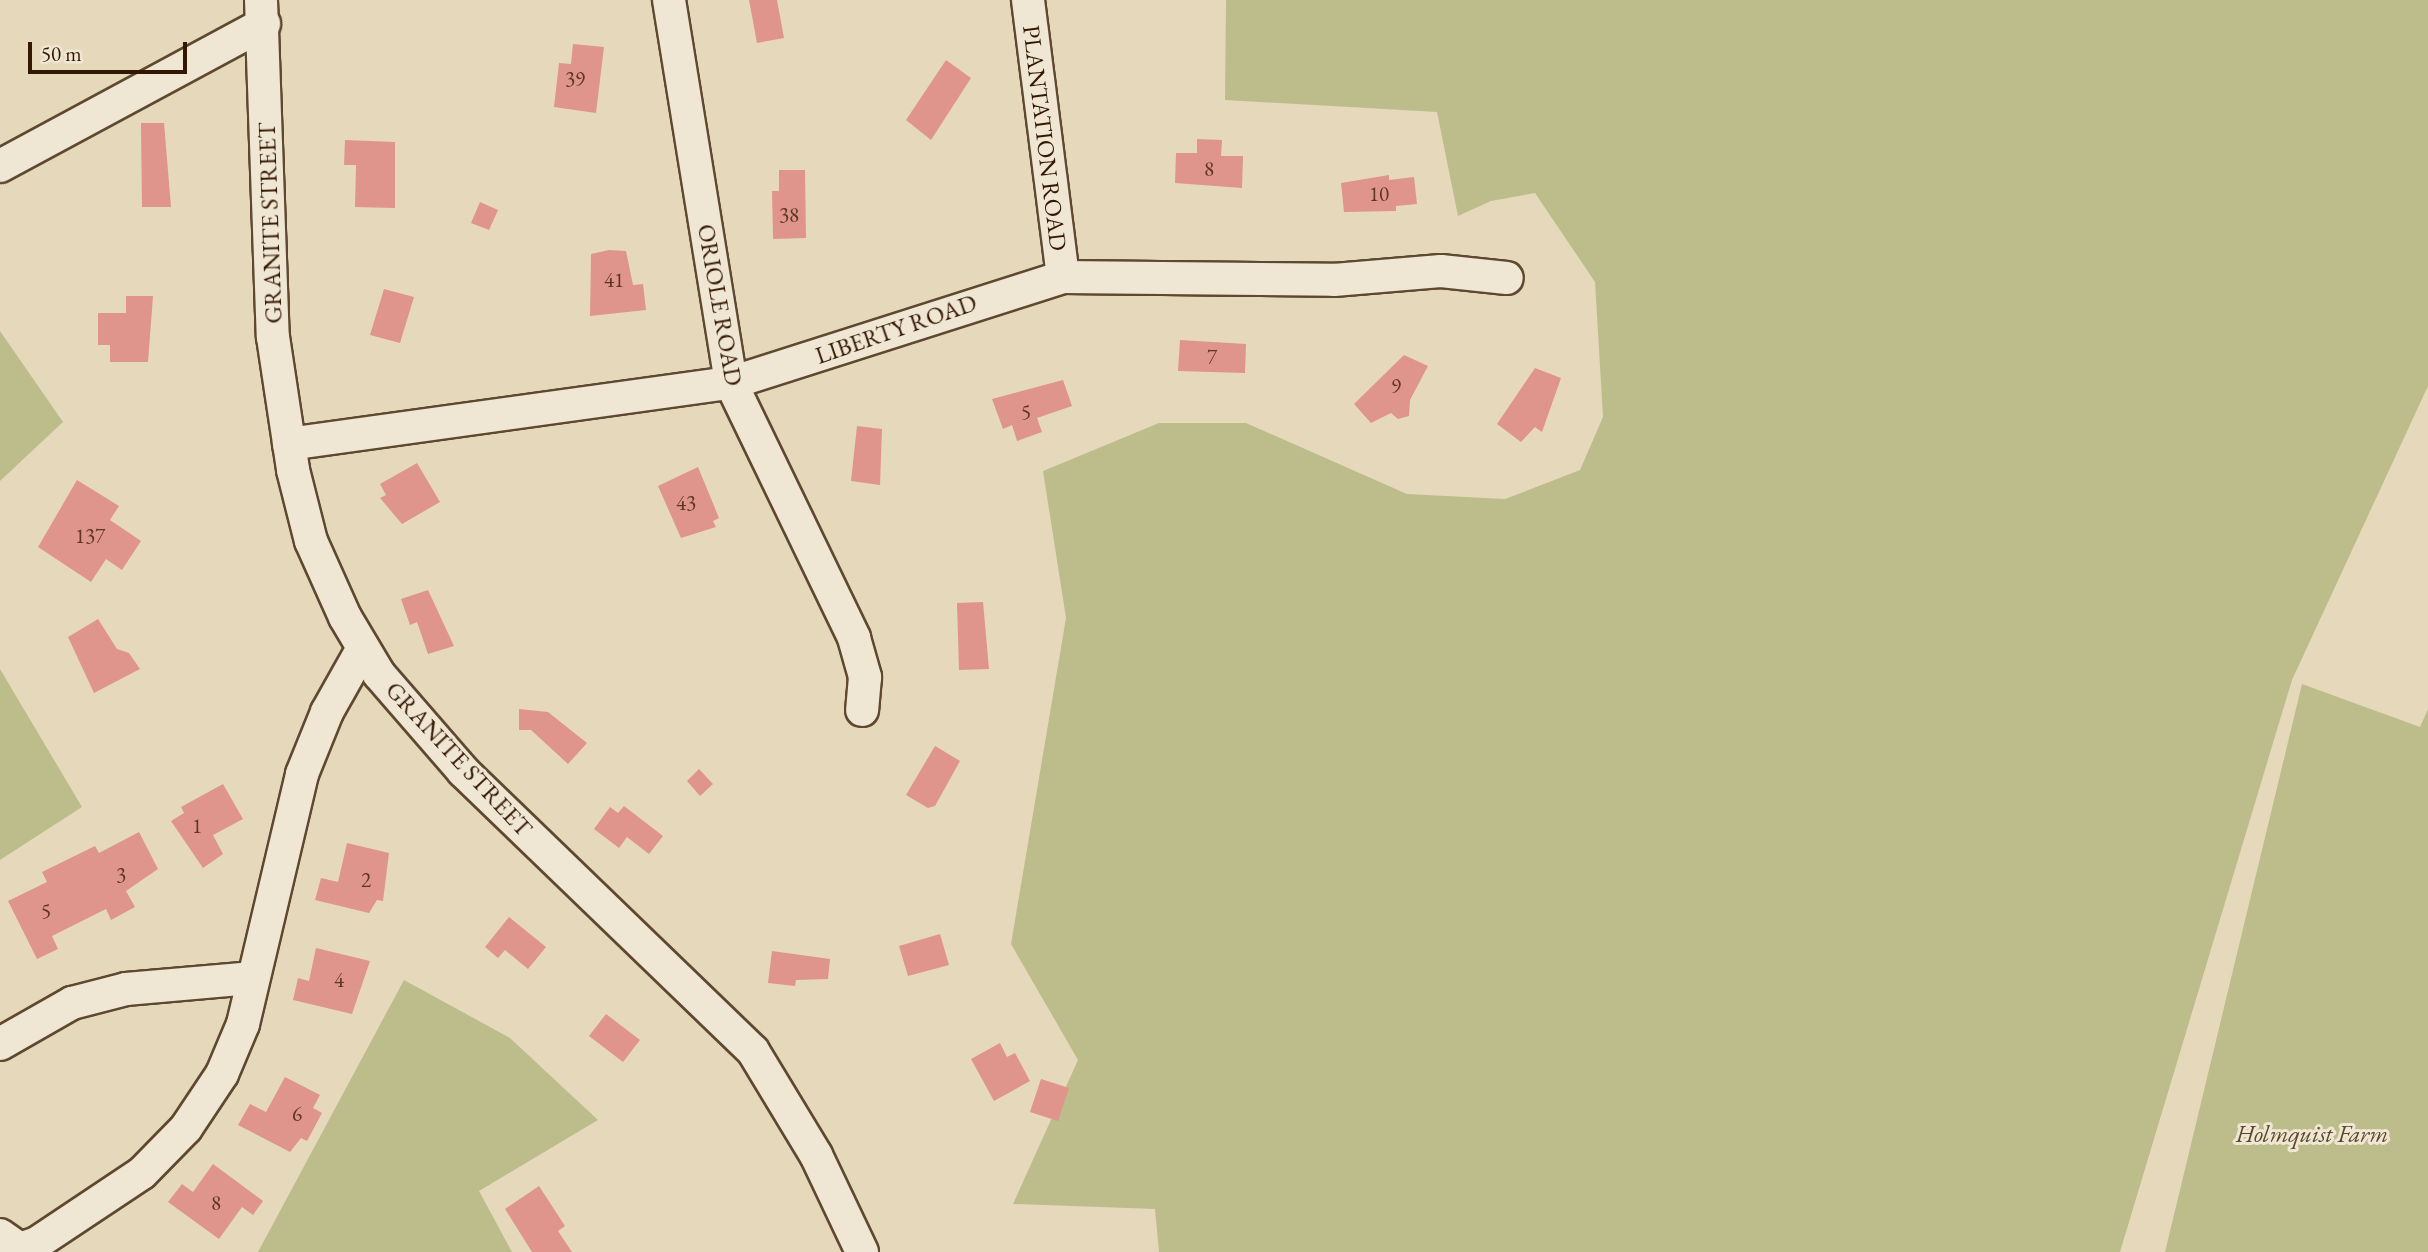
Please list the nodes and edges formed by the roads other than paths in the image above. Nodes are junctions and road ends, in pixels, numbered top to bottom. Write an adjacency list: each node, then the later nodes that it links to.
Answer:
1 (669, 0): 7 (street, ORIOLE ROAD)
2 (1028, 0): 5 (street, PLANTATION ROAD)
3 (263, 12): 4 (street); 8 (street, GRANITE STREET)
4 (0, 166)
5 (1063, 277): 6 (street, LIBERTY ROAD); 7 (street, LIBERTY ROAD)
6 (1507, 278)
7 (731, 383): 8 (street, LIBERTY ROAD); 10 (street, ORIOLE ROAD)
8 (289, 444): 9 (street, GRANITE STREET)
9 (363, 648): 11 (street); 14 (street, GRANITE STREET)
10 (862, 710)
11 (251, 978): 12 (street); 13 (street)
12 (0, 1044)
13 (14, 1245)
14 (862, 1252)

